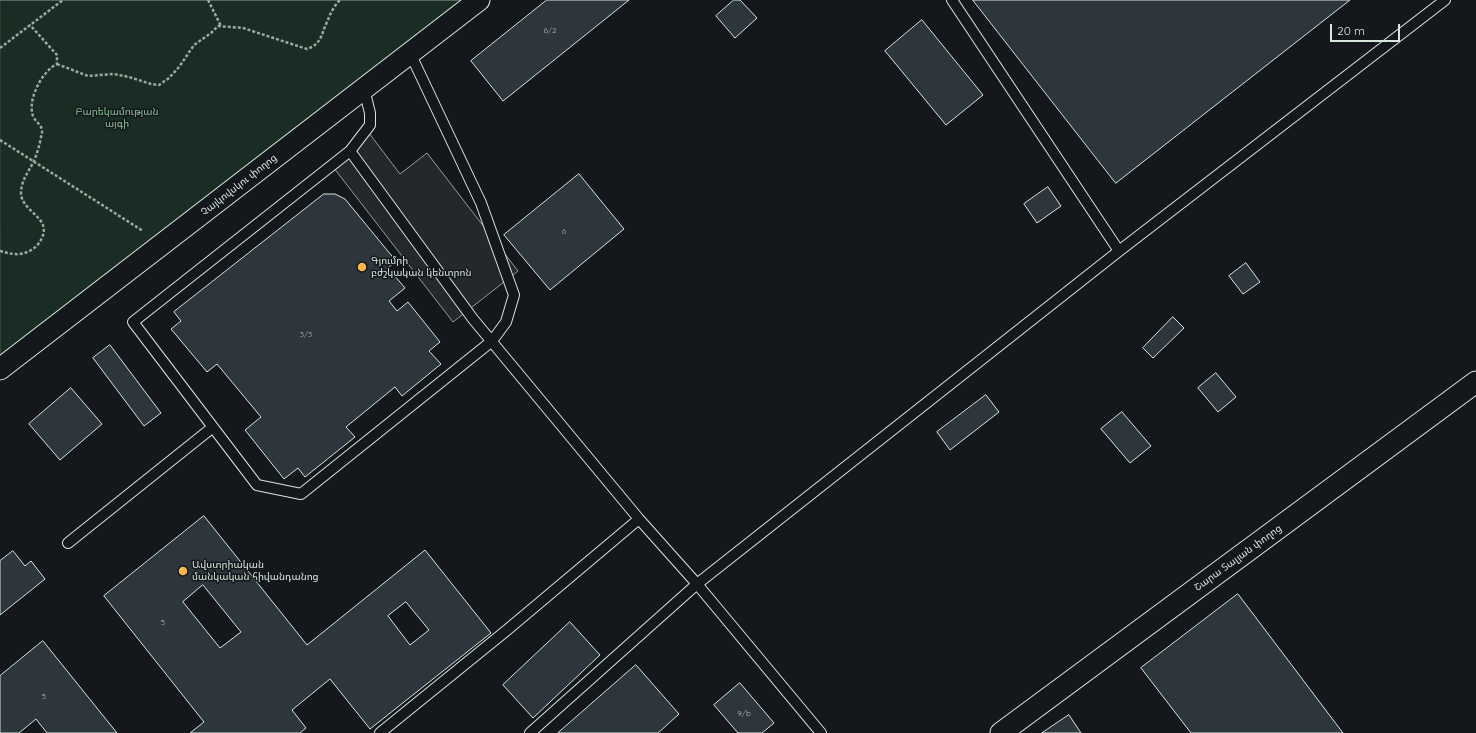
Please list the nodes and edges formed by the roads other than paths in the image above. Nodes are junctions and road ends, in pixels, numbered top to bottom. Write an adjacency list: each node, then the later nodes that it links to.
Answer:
1 (479, 0): 4 (street, Չայկովսկու փողոց)
2 (952, 0): 7 (lane)
3 (1444, 0): 7 (lane)
4 (410, 53): 5 (street, Չայկովսկու փողոց); 8 (lane)
5 (364, 89): 6 (lane); 9 (street, Չայկովսկու փողոց)
6 (350, 151): 8 (lane); 11 (lane)
7 (1119, 251): 14 (lane)
8 (492, 341): 11 (lane); 12 (lane)
9 (0, 369)
10 (1476, 382): 18 (street, Շարա Տալյան փողոց)
11 (213, 427): 13 (lane)
12 (639, 519): 14 (lane); 15 (lane)
13 (68, 543)
14 (697, 584): 16 (lane); 17 (lane)
15 (380, 733)
16 (530, 733)
17 (821, 733)
18 (1001, 733)

